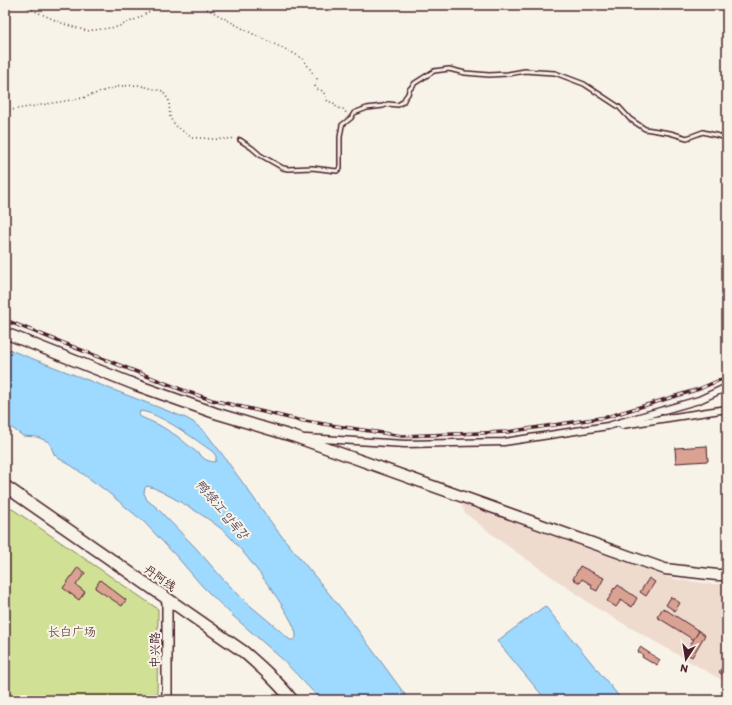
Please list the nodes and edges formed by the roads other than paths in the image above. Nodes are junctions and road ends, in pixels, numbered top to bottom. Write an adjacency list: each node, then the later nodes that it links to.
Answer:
1 (727, 138): 2 (lane)
2 (240, 140)
3 (5, 334): 7 (main road)
4 (727, 387): 6 (street)
5 (727, 409): 6 (street)
6 (608, 426): 7 (street)
7 (295, 438): 9 (main road)
8 (5, 486): 10 (highway, 丹阿线)
9 (727, 575)
10 (167, 600): 11 (main road, 中兴路); 12 (highway, 丹阿线)
11 (167, 700)
12 (292, 700)

